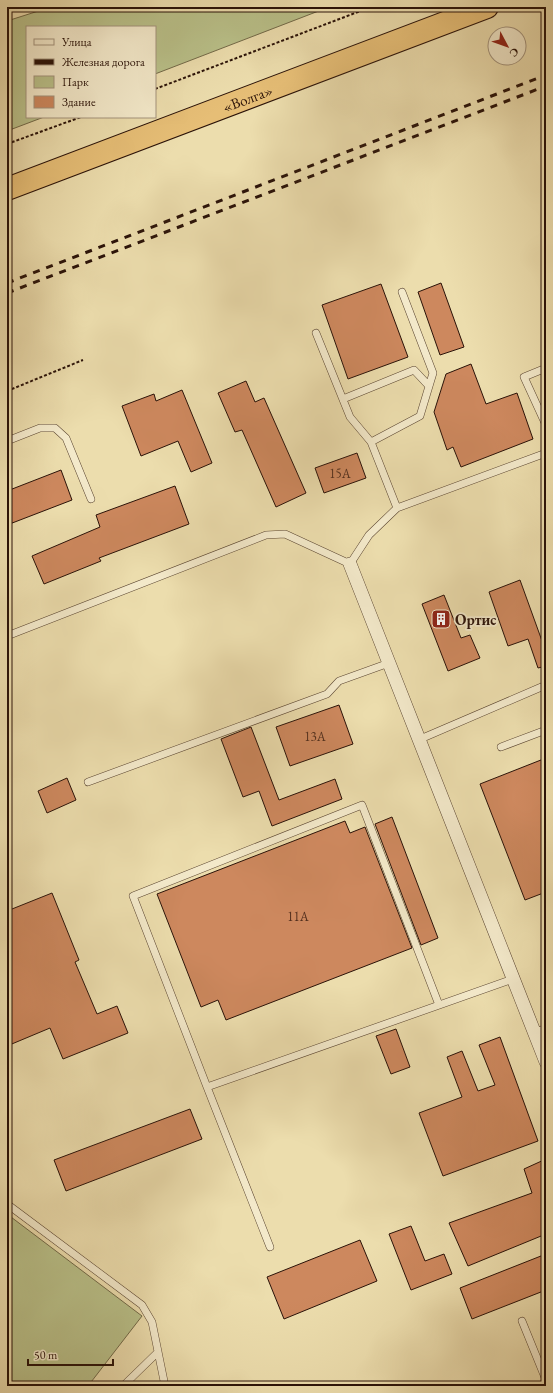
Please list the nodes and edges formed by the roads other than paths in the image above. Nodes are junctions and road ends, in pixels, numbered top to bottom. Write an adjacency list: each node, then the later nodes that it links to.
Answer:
1 (487, 7): 2 (highway, «Волга»)
2 (7, 189)
3 (402, 292): 6 (lane)
4 (316, 333): 7 (lane)
5 (546, 368): 8 (lane)
6 (429, 386): 7 (lane); 10 (lane)
7 (343, 399): 10 (lane)
8 (546, 425)
9 (7, 441): 12 (lane)
10 (371, 442): 13 (lane)
11 (546, 453): 13 (lane)
12 (91, 499)
13 (397, 508): 14 (lane)
14 (350, 564): 15 (lane); 16 (street)
15 (7, 636)
16 (389, 663): 19 (street); 21 (lane)
17 (546, 685): 19 (lane)
18 (546, 730): 20 (lane)
19 (418, 740): 22 (street)
20 (501, 747)
21 (88, 782)
22 (513, 978): 23 (lane); 24 (street)
23 (439, 1005): 26 (lane); 26 (lane)
24 (540, 1031): 25 (street)
25 (546, 1062)
26 (207, 1087): 28 (lane)
27 (7, 1204): 30 (lane)
28 (270, 1247)
29 (522, 1321): 31 (lane)
30 (158, 1352): 32 (lane); 33 (lane)
31 (546, 1380)
32 (123, 1386)
33 (165, 1386)

